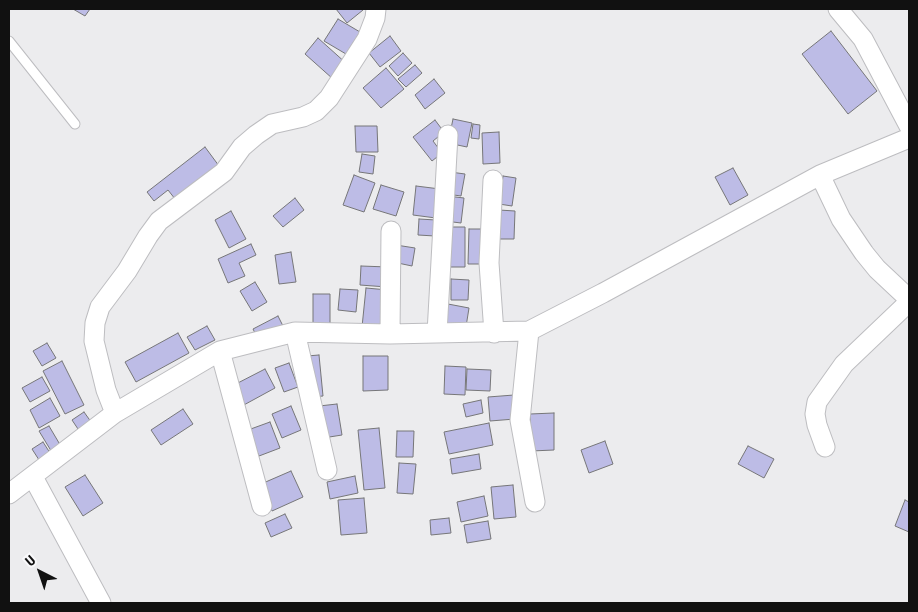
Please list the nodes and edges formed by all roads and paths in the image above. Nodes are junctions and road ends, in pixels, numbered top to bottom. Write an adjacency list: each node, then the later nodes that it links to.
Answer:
1 (376, 9): 18 (street)
2 (838, 9): 5 (street)
3 (9, 41): 4 (lane)
4 (75, 124)
5 (909, 126)
6 (448, 135): 14 (street)
7 (909, 138): 8 (street)
8 (820, 175): 11 (street); 12 (street)
9 (493, 180): 15 (street)
10 (391, 231): 16 (street)
11 (909, 300): 19 (street)
12 (529, 331): 15 (street); 23 (street)
13 (295, 332): 16 (street); 17 (street); 20 (street)
14 (437, 333): 15 (street); 16 (street)
15 (494, 333)
16 (390, 334)
17 (220, 351): 18 (street); 24 (street)
18 (115, 413): 21 (street)
19 (825, 447)
20 (327, 470)
21 (33, 476): 22 (street); 25 (street)
22 (9, 494)
23 (535, 502)
24 (262, 506)
25 (101, 603)

